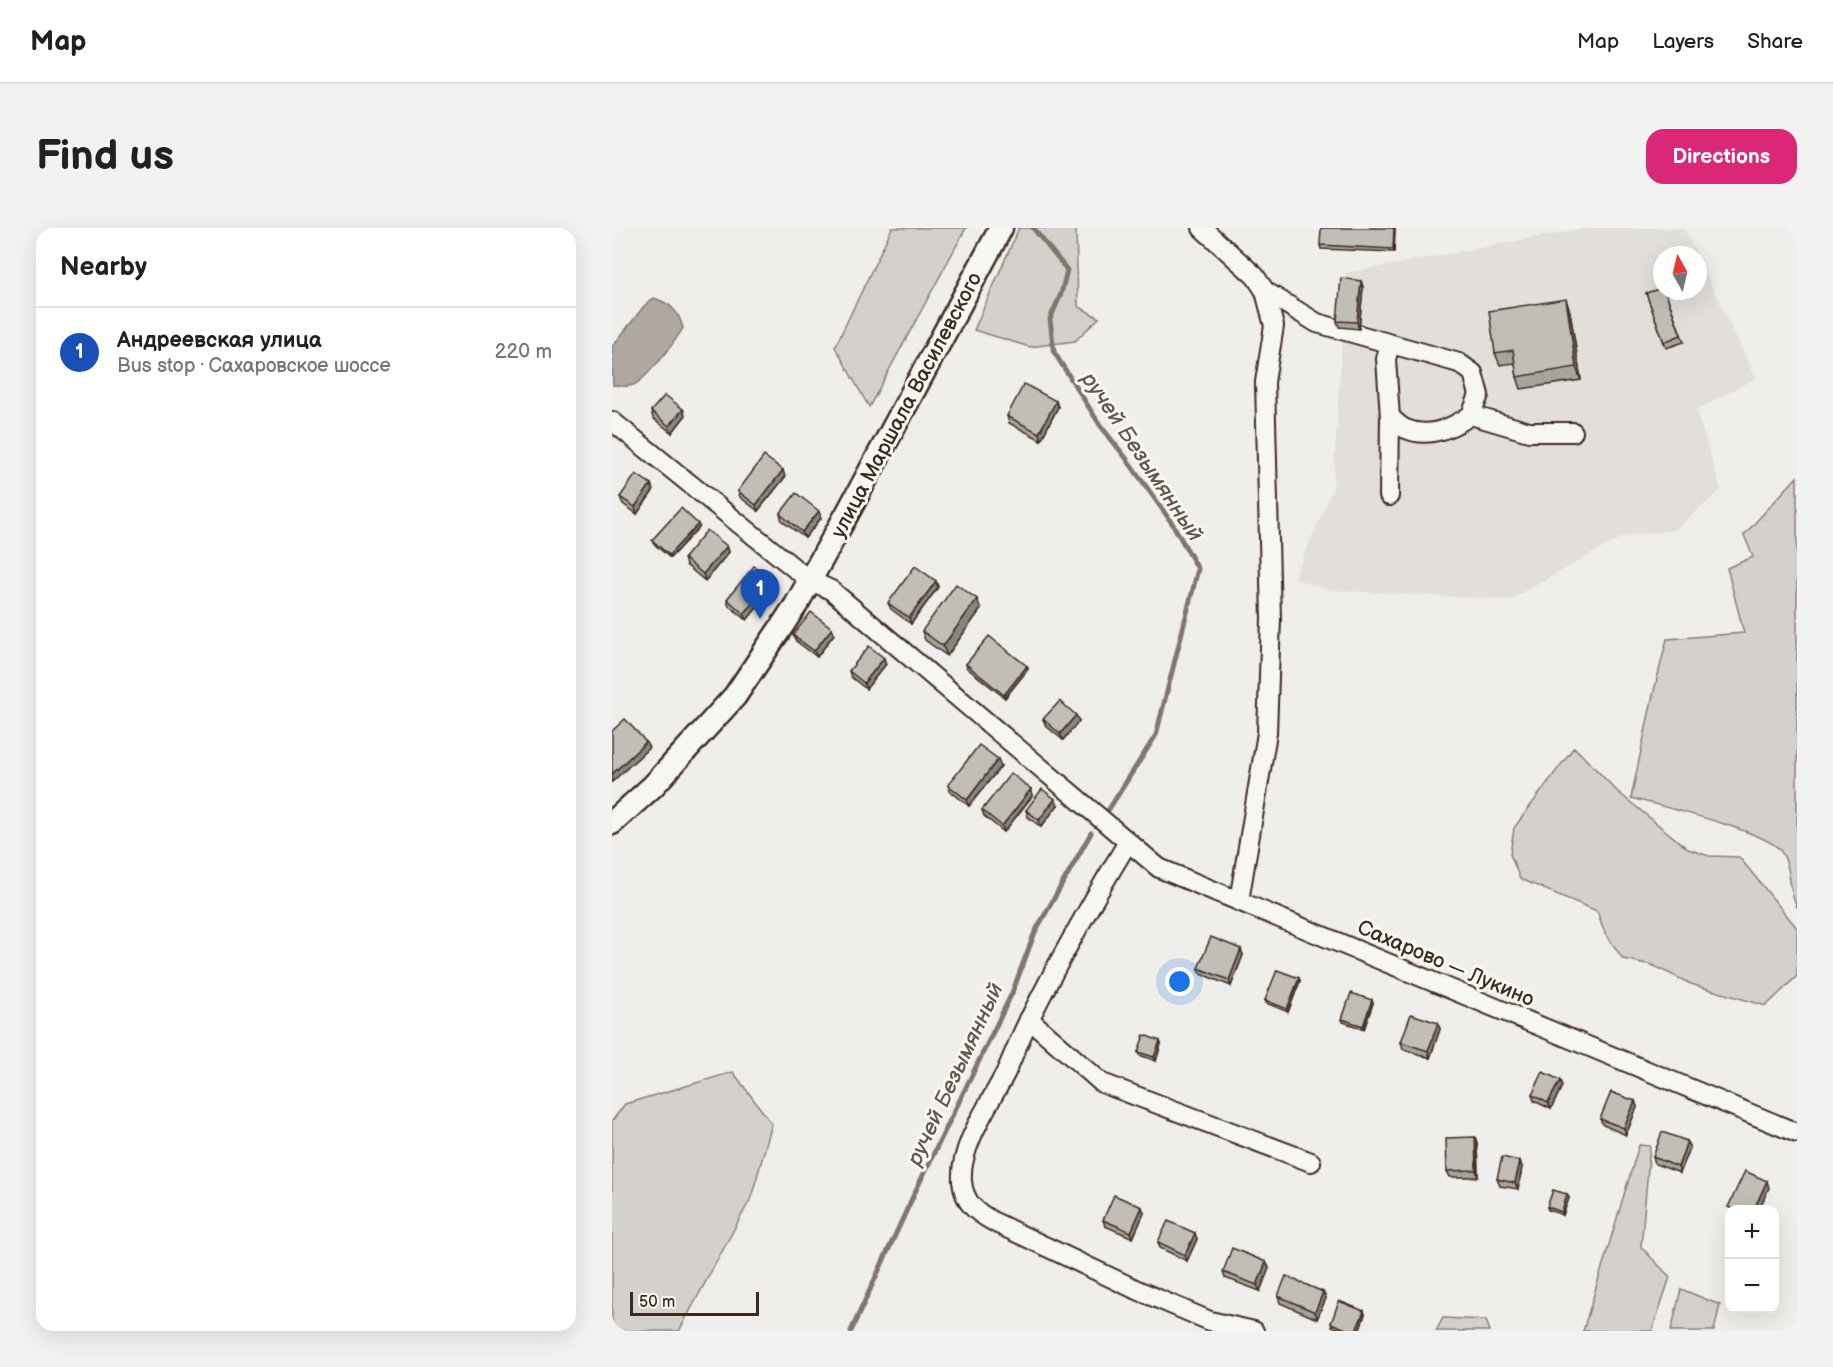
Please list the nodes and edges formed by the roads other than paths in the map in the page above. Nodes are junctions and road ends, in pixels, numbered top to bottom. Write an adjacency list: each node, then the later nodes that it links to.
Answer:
1 (1001, 228): 10 (main road, улица Маршала Василевского)
2 (1202, 228): 3 (street)
3 (1265, 291): 4 (street); 13 (street)
4 (1390, 345): 5 (street); 6 (street)
5 (1471, 415): 6 (street); 8 (street)
6 (1390, 417): 9 (street)
7 (612, 421): 10 (street, Сахарово — Лукино)
8 (1573, 432)
9 (1389, 496)
10 (809, 580): 11 (main road, улица Маршала Василевского); 12 (street, Сахарово — Лукино)
11 (612, 823)
12 (1128, 842): 13 (street, Сахарово — Лукино); 14 (street)
13 (1239, 901): 15 (street, Сахарово — Лукино)
14 (1029, 1019): 16 (street); 17 (street)
15 (1797, 1133)
16 (1311, 1162)
17 (1254, 1331)

